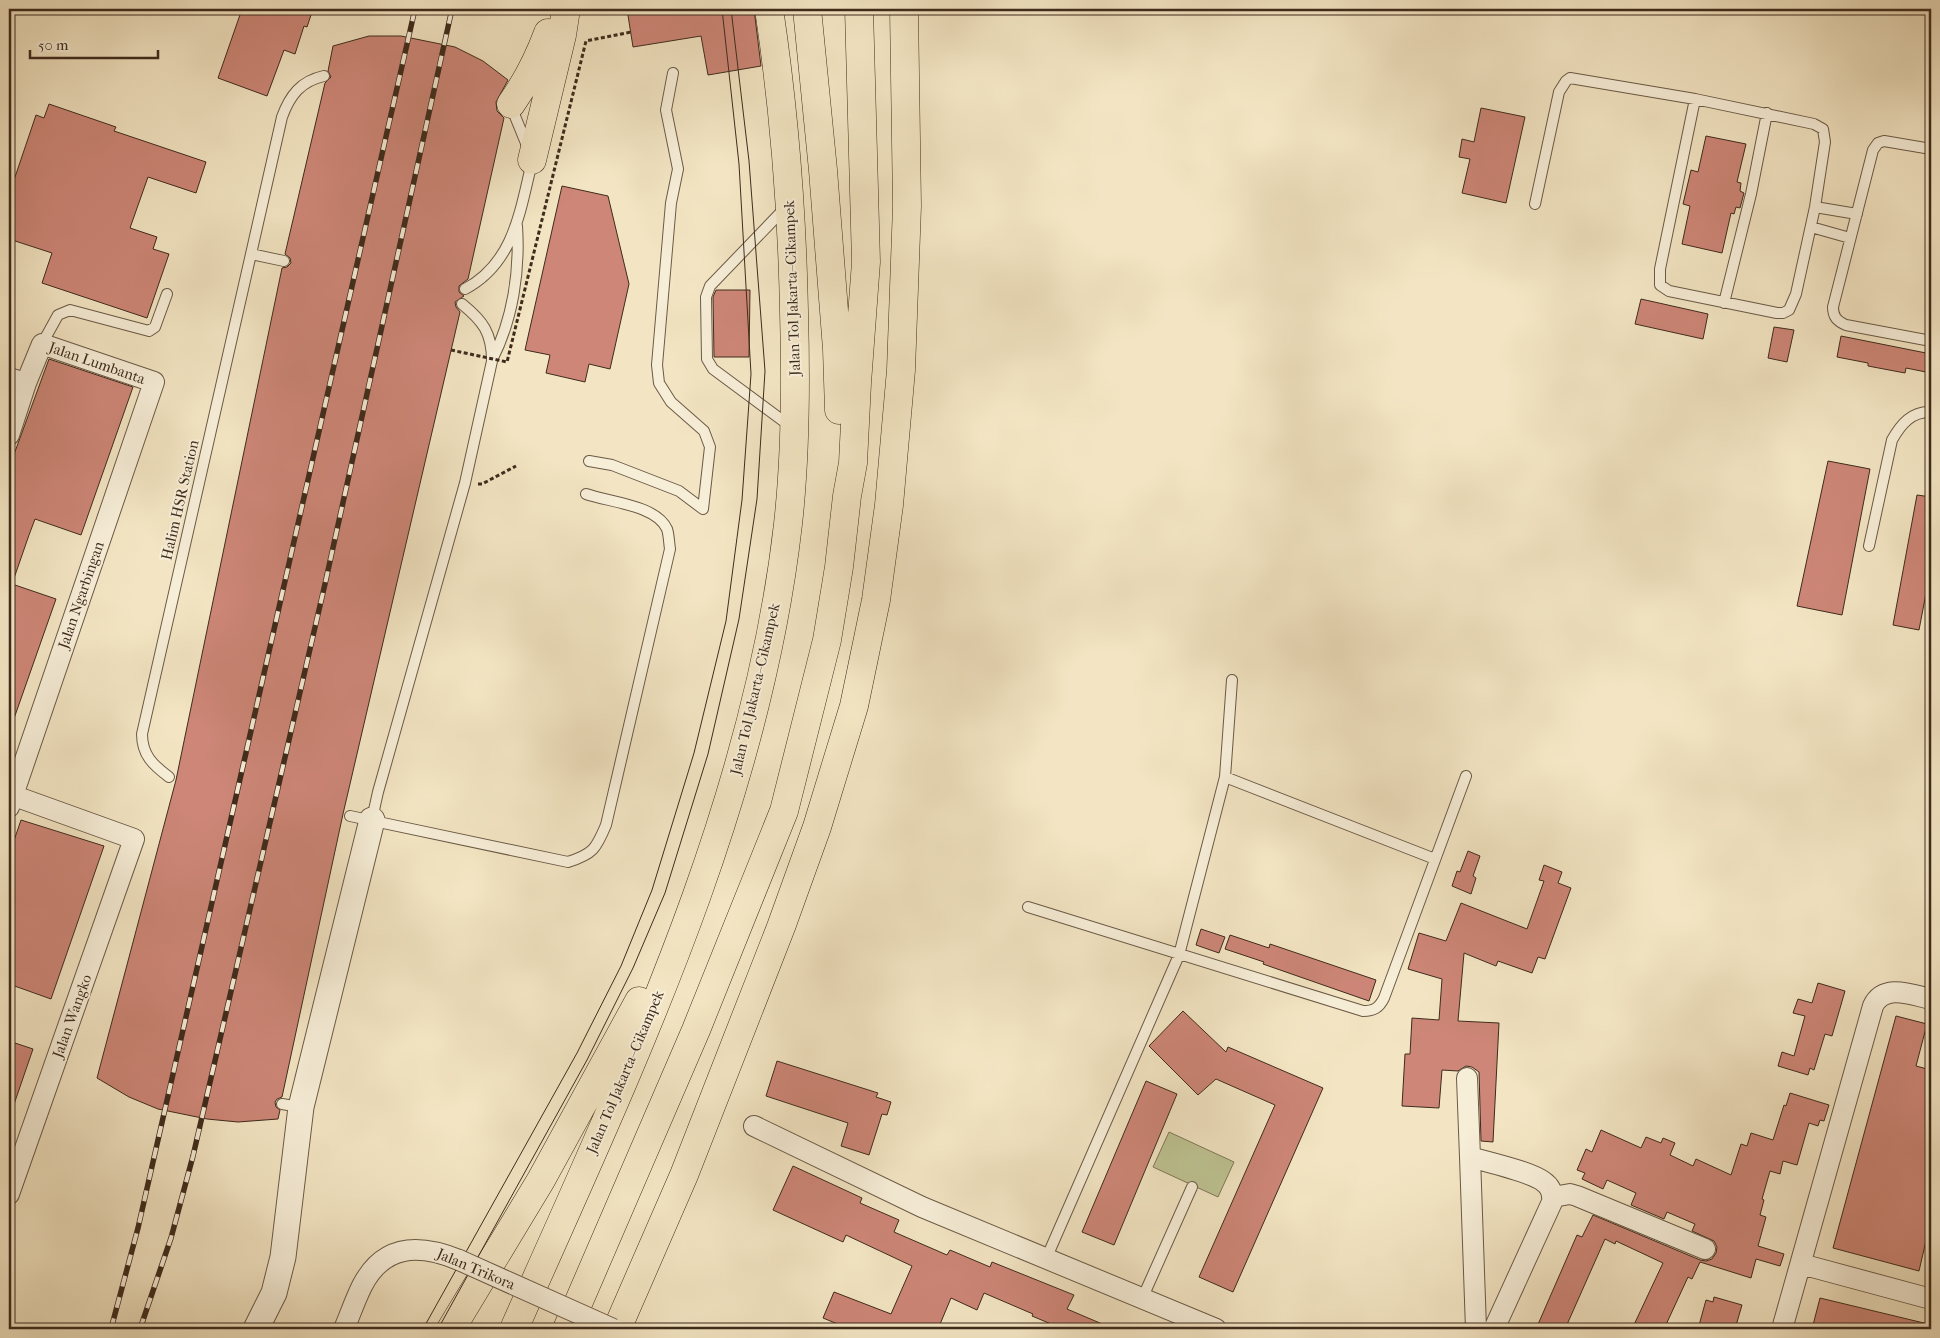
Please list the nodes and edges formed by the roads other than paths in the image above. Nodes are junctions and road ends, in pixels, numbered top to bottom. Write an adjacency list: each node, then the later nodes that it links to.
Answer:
1 (550, 9): 10 (highway)
2 (566, 9): 13 (highway)
3 (769, 9): 14 (highway, Jalan Tol Jakarta–Cikampek)
4 (808, 9): 37 (highway)
5 (859, 9): 37 (highway)
6 (904, 9): 67 (highway)
7 (673, 73): 35 (lane)
8 (324, 76): 21 (lane, Halim HSR Station)
9 (1694, 99): 11 (lane); 15 (lane); 25 (lane)
10 (509, 104): 13 (lane)
11 (1766, 113): 16 (lane); 25 (lane)
12 (1931, 149): 17 (lane)
13 (532, 160): 18 (lane)
14 (790, 202): 33 (highway, Jalan Tol Jakarta–Cikampek); 33 (lane)
15 (1535, 204)
16 (1816, 207): 17 (lane); 19 (lane)
17 (1857, 214): 20 (lane)
18 (517, 222): 23 (lane); 29 (lane)
19 (1811, 227): 20 (lane); 25 (lane)
20 (1850, 238): 27 (lane)
21 (251, 254): 22 (lane); 41 (lane, Halim HSR Station)
22 (284, 262)
23 (465, 289)
24 (167, 294): 28 (lane)
25 (1724, 303)
26 (462, 304): 29 (lane)
27 (1931, 341)
28 (42, 344): 30 (street, Jalan Lumbanta); 31 (street, Jalan Lumbanta)
29 (492, 361): 44 (lane)
30 (17, 380): 34 (street, Jalan Lumbanta)
31 (154, 382): 43 (street, Jalan Ngarbingan)
32 (1931, 412): 38 (lane)
33 (795, 430): 46 (highway, Jalan Tol Jakarta–Cikampek)
34 (9, 436)
35 (589, 461)
36 (586, 494): 44 (lane)
37 (847, 496): 65 (highway)
38 (1869, 546)
39 (1232, 680): 42 (lane)
40 (1466, 776): 45 (lane)
41 (169, 777)
42 (1225, 777): 45 (lane); 48 (lane)
43 (10, 799): 54 (street, Jalan Wangko)
44 (361, 818): 61 (street)
45 (1435, 859): 48 (lane)
46 (705, 871): 63 (highway); 64 (highway, Jalan Tol Jakarta–Cikampek)
47 (1028, 907): 48 (lane)
48 (1179, 955): 57 (lane)
49 (1931, 999): 58 (street)
50 (1467, 1078): 52 (street)
51 (754, 1126): 57 (street)
52 (1470, 1157): 55 (street); 69 (street)
53 (1192, 1188): 59 (lane)
54 (9, 1194)
55 (1553, 1197): 56 (street); 70 (street)
56 (1705, 1249)
57 (1046, 1259): 59 (street)
58 (1801, 1264): 60 (street); 71 (street)
59 (1142, 1299): 68 (street)
60 (1931, 1299)
61 (265, 1327)
62 (344, 1329): 66 (street, Jalan Trikora, bridge)
63 (451, 1329)
64 (514, 1329)
65 (567, 1329)
66 (613, 1329)
67 (617, 1329)
68 (1216, 1329)
69 (1476, 1329)
70 (1494, 1329)
71 (1782, 1329)

